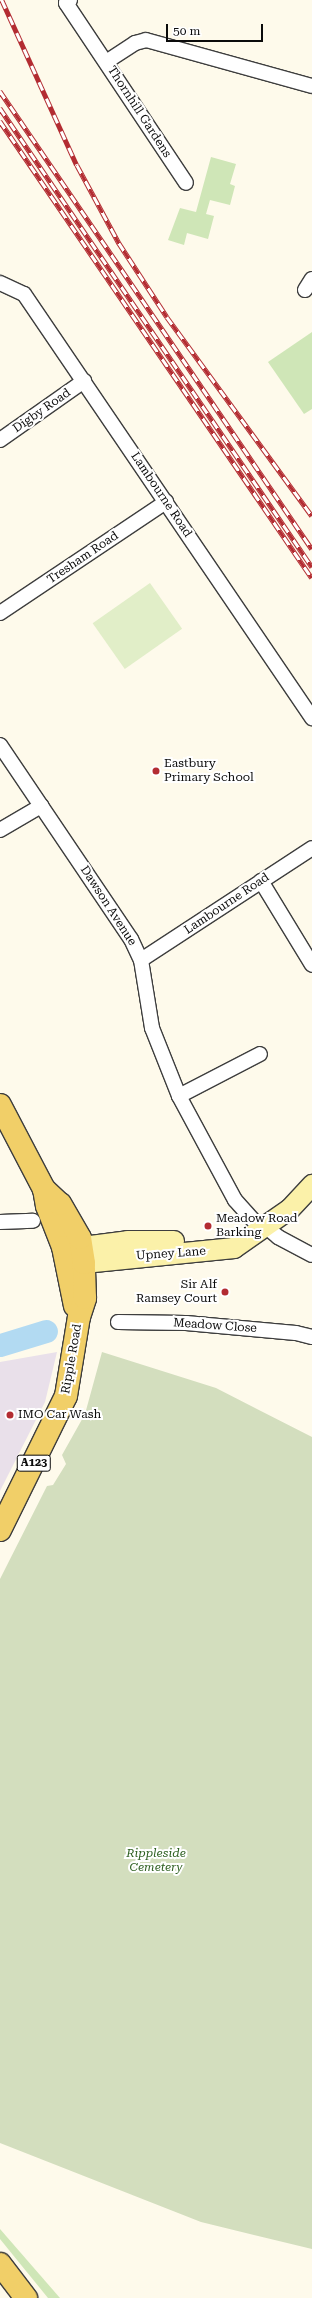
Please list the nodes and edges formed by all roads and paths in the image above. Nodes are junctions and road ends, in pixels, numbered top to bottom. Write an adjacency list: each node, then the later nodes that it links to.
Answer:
1 (68, 1): 2 (street)
2 (106, 62): 3 (street, Thornhill Gardens); 4 (street, Thornhill Gardens)
3 (312, 86)
4 (186, 183)
5 (0, 282): 6 (street, Lambourne Road)
6 (84, 381): 7 (street, Digby Road); 8 (street, Lambourne Road)
7 (0, 440)
8 (166, 502): 9 (street, Tresham Road); 10 (street, Lambourne Road)
9 (0, 613)
10 (312, 718)
11 (0, 745): 12 (street, Dawson Avenue)
12 (40, 806): 13 (street); 16 (street, Dawson Avenue)
13 (0, 830)
14 (312, 848): 15 (street, Lambourne Road)
15 (261, 881): 16 (street, Lambourne Road); 17 (street)
16 (141, 960): 19 (street, Dawson Avenue)
17 (312, 965)
18 (260, 1054): 19 (street)
19 (179, 1096): 24 (street, Dawson Avenue)
20 (0, 1105): 26 (main road, Ripple Road / A123)
21 (312, 1185): 24 (street, Upney Lane)
22 (33, 1221): 23 (street)
23 (0, 1222)
24 (260, 1229): 25 (street, Dawson Avenue); 26 (street, Upney Lane)
25 (312, 1255)
26 (75, 1258): 29 (main road, Ripple Road / A123)
27 (118, 1322): 28 (street, Meadow Close)
28 (312, 1337)
29 (0, 1530)
30 (0, 2264): 31 (main road)
31 (26, 2298)

